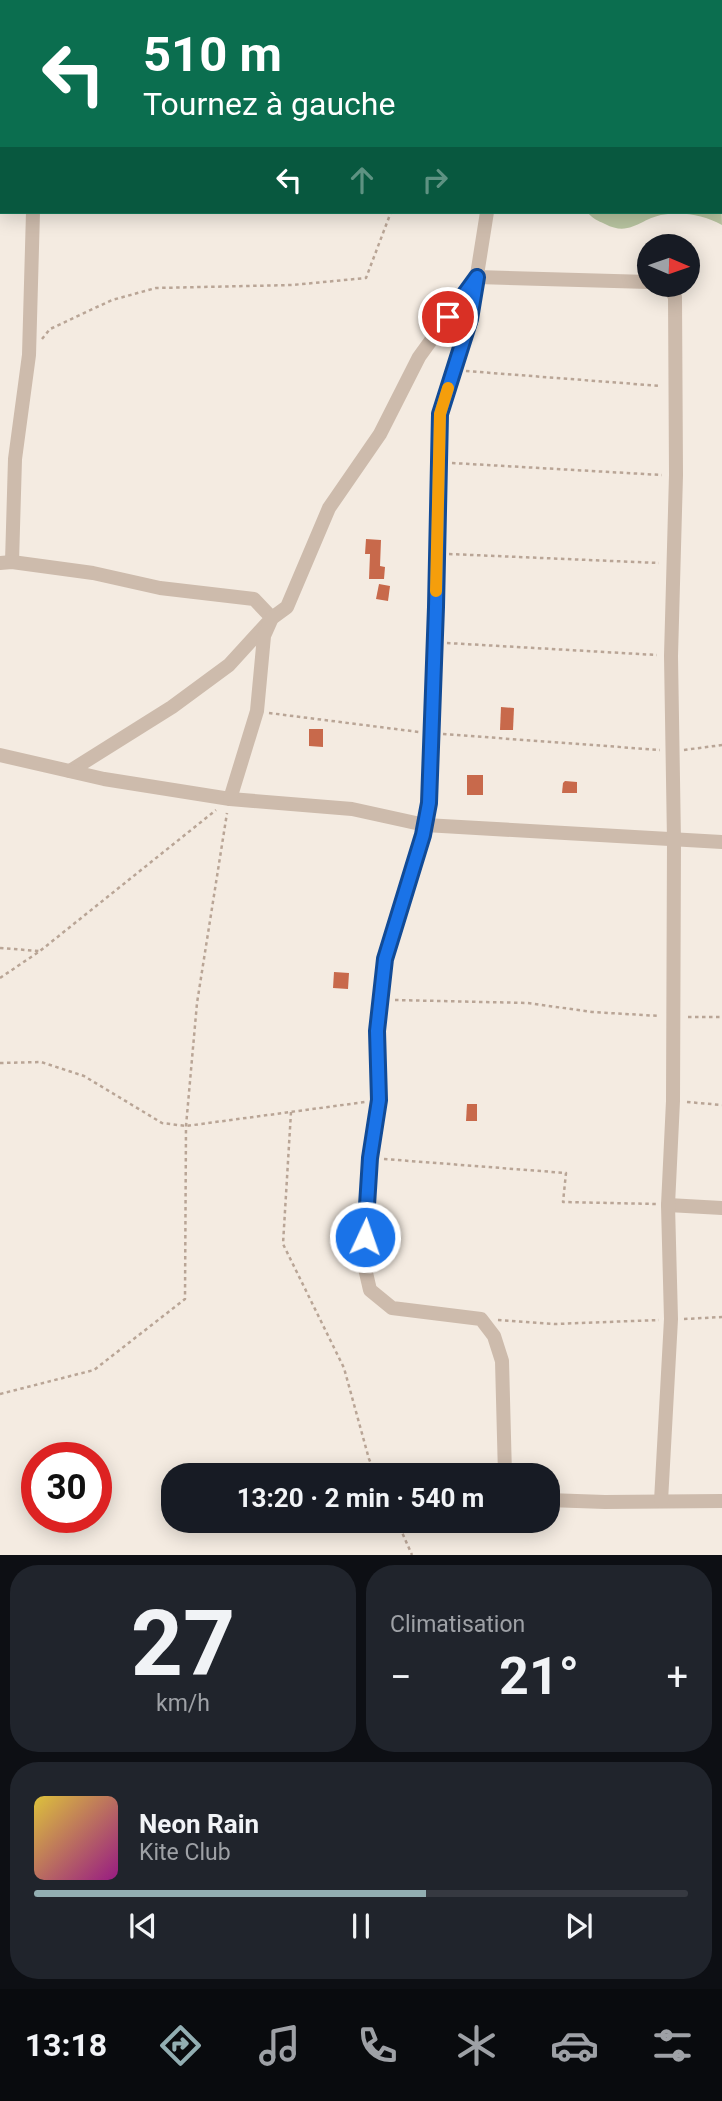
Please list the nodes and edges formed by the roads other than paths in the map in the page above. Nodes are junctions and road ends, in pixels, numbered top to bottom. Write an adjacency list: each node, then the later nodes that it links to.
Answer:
1 (33, 214): 6 (street)
2 (487, 214): 3 (street)
3 (477, 277): 4 (street); 7 (street); 11 (street)
4 (637, 282)
5 (675, 298): 12 (street)
6 (6, 562): 7 (street)
7 (272, 618): 9 (street); 10 (street)
8 (0, 755): 9 (street)
9 (71, 771): 10 (street)
10 (230, 799): 11 (street)
11 (425, 825): 12 (street); 16 (street)
12 (674, 841): 13 (street); 14 (street)
13 (722, 842)
14 (668, 1205): 15 (street); 18 (street)
15 (722, 1208)
16 (505, 1463)
17 (560, 1500): 18 (street)
18 (662, 1500): 19 (street)
19 (722, 1501)

